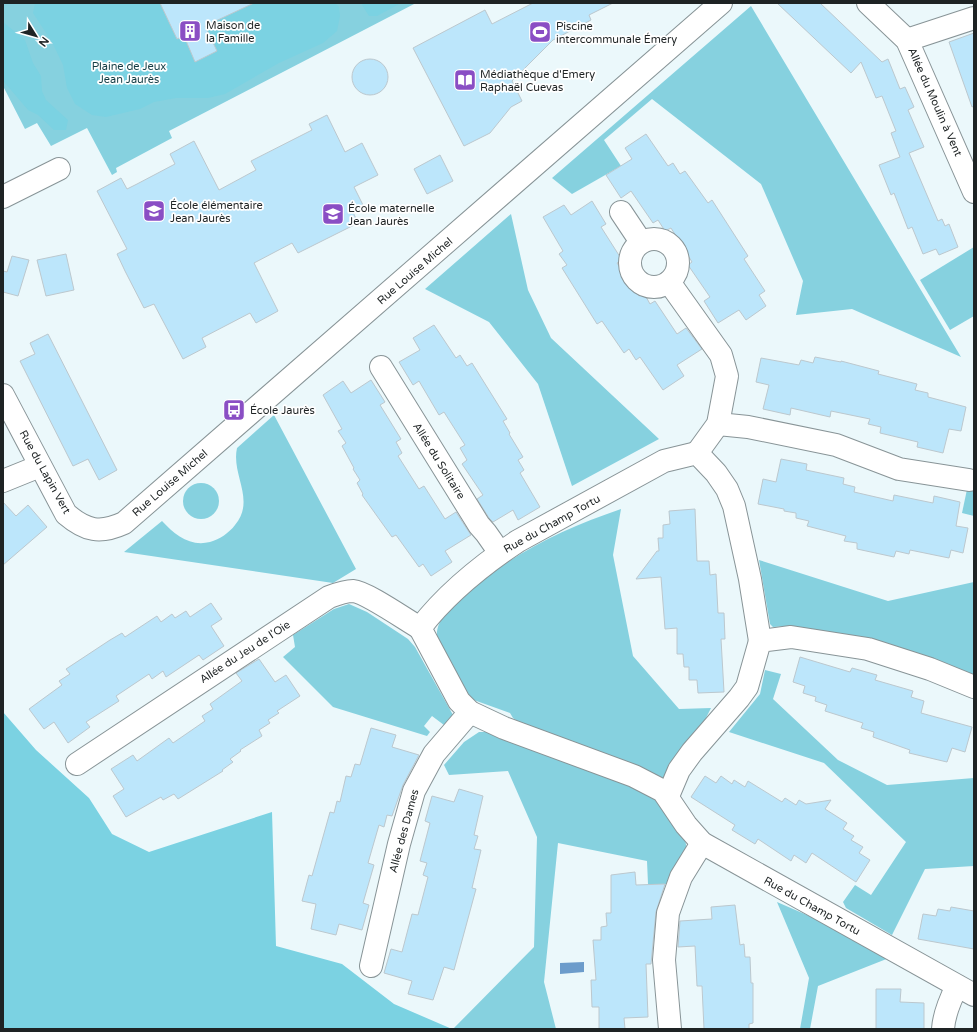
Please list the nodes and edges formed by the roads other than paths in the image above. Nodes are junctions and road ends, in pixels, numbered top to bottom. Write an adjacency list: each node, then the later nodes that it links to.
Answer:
1 (721, 3): 18 (street, Rue Louise Michel)
2 (868, 3): 4 (street, Allée du Moulin à Vent)
3 (974, 18): 4 (street)
4 (907, 40): 6 (street, Allée du Moulin à Vent)
5 (58, 169): 7 (street)
6 (974, 192)
7 (3, 197)
8 (621, 212): 9 (street)
9 (641, 242): 10 (street); 10 (street)
10 (668, 282): 13 (street)
11 (381, 367): 19 (street, Allée du Solitaire)
12 (3, 394): 15 (street, Rue du Lapin Vert)
13 (718, 424): 14 (street); 16 (street)
14 (697, 453): 19 (street, Rue du Champ Tortu); 21 (street)
15 (40, 466): 17 (street); 18 (street, Rue du Lapin Vert)
16 (969, 480)
17 (3, 481)
18 (104, 530)
19 (500, 553): 20 (street, Rue du Champ Tortu)
20 (420, 628): 23 (street, Rue du Champ Tortu); 24 (street, Allée du Jeu de l'Oie)
21 (760, 641): 22 (street); 25 (street)
22 (974, 687)
23 (470, 712): 25 (street, Rue du Champ Tortu); 27 (street, Allée des Dames)
24 (77, 764)
25 (668, 796): 26 (street, Rue du Champ Tortu)
26 (702, 843): 28 (street, Rue du Champ Tortu); 29 (street)
27 (372, 966)
28 (966, 991): 30 (street)
29 (670, 1029)
30 (943, 1029)

